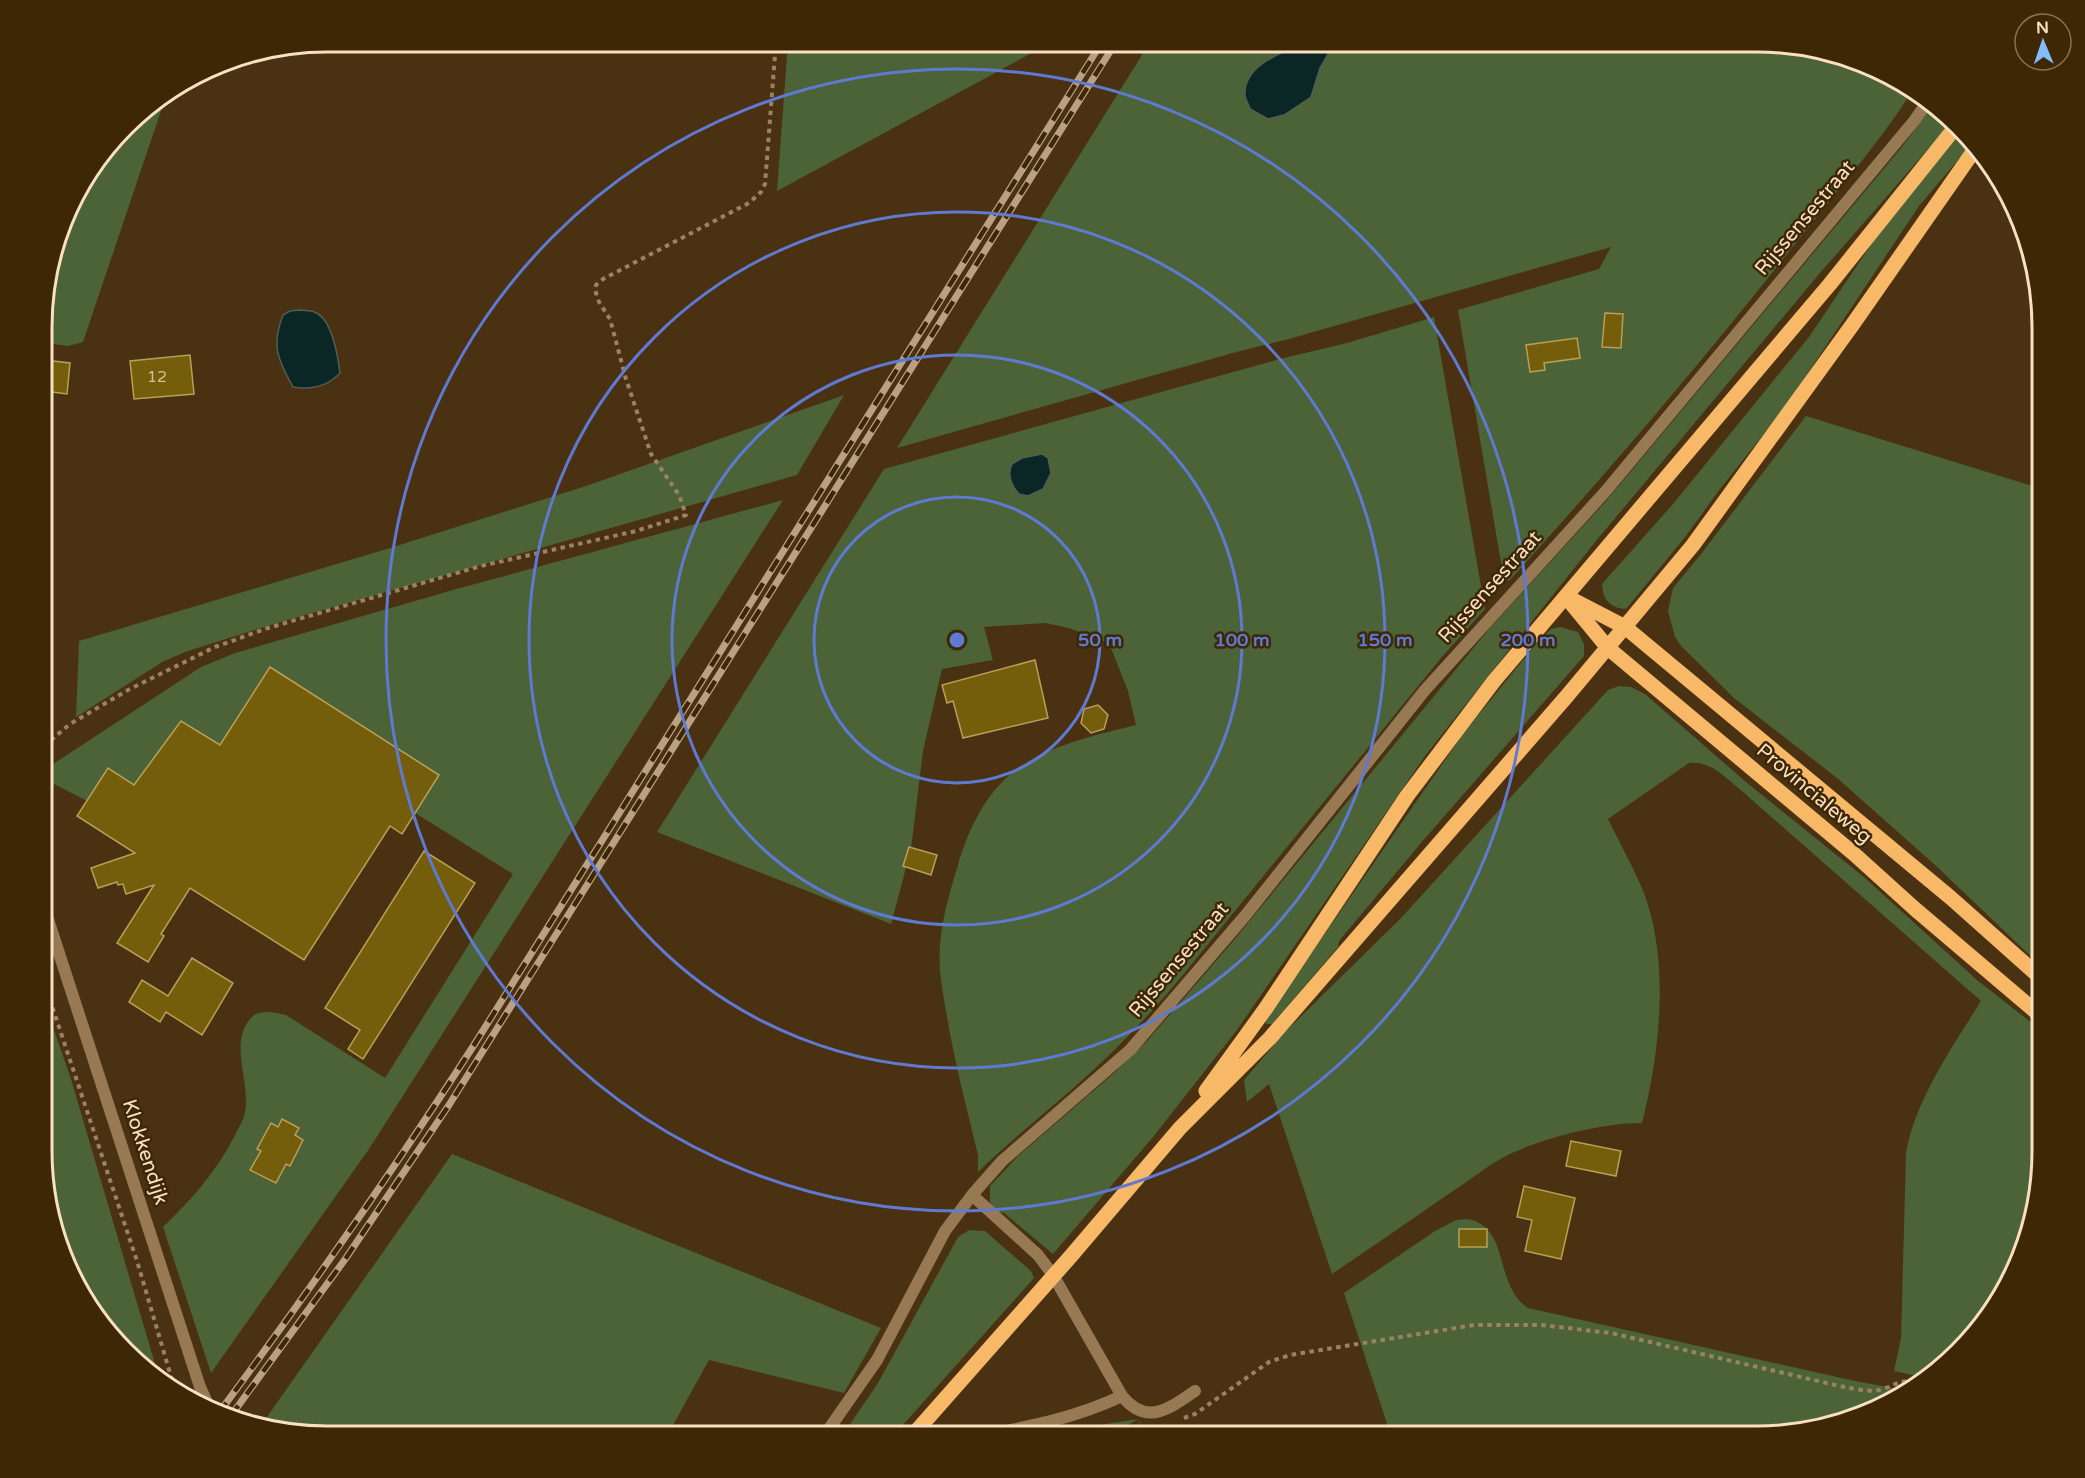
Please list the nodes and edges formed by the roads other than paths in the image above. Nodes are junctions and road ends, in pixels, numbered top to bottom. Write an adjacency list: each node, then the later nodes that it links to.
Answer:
1 (1923, 108): 11 (street, Rijssensestraat)
2 (1951, 132): 4 (main road)
3 (1971, 154): 5 (main road)
4 (1566, 597): 5 (main road); 6 (main road, Provincialeweg); 10 (main road)
5 (1625, 627): 6 (main road); 8 (main road, Provincialeweg)
6 (1608, 648): 9 (main road, Provincialeweg); 10 (main road)
7 (52, 932): 14 (street, Klokkendijk)
8 (2032, 970)
9 (2032, 1008)
10 (1180, 1128): 12 (main road)
11 (972, 1195): 12 (street); 16 (street, Rijssensestraat)
12 (1053, 1275): 15 (street); 17 (main road)
13 (1195, 1390): 15 (street)
14 (204, 1396)
15 (1122, 1396): 18 (street)
16 (831, 1426)
17 (921, 1426)
18 (1036, 1426)

